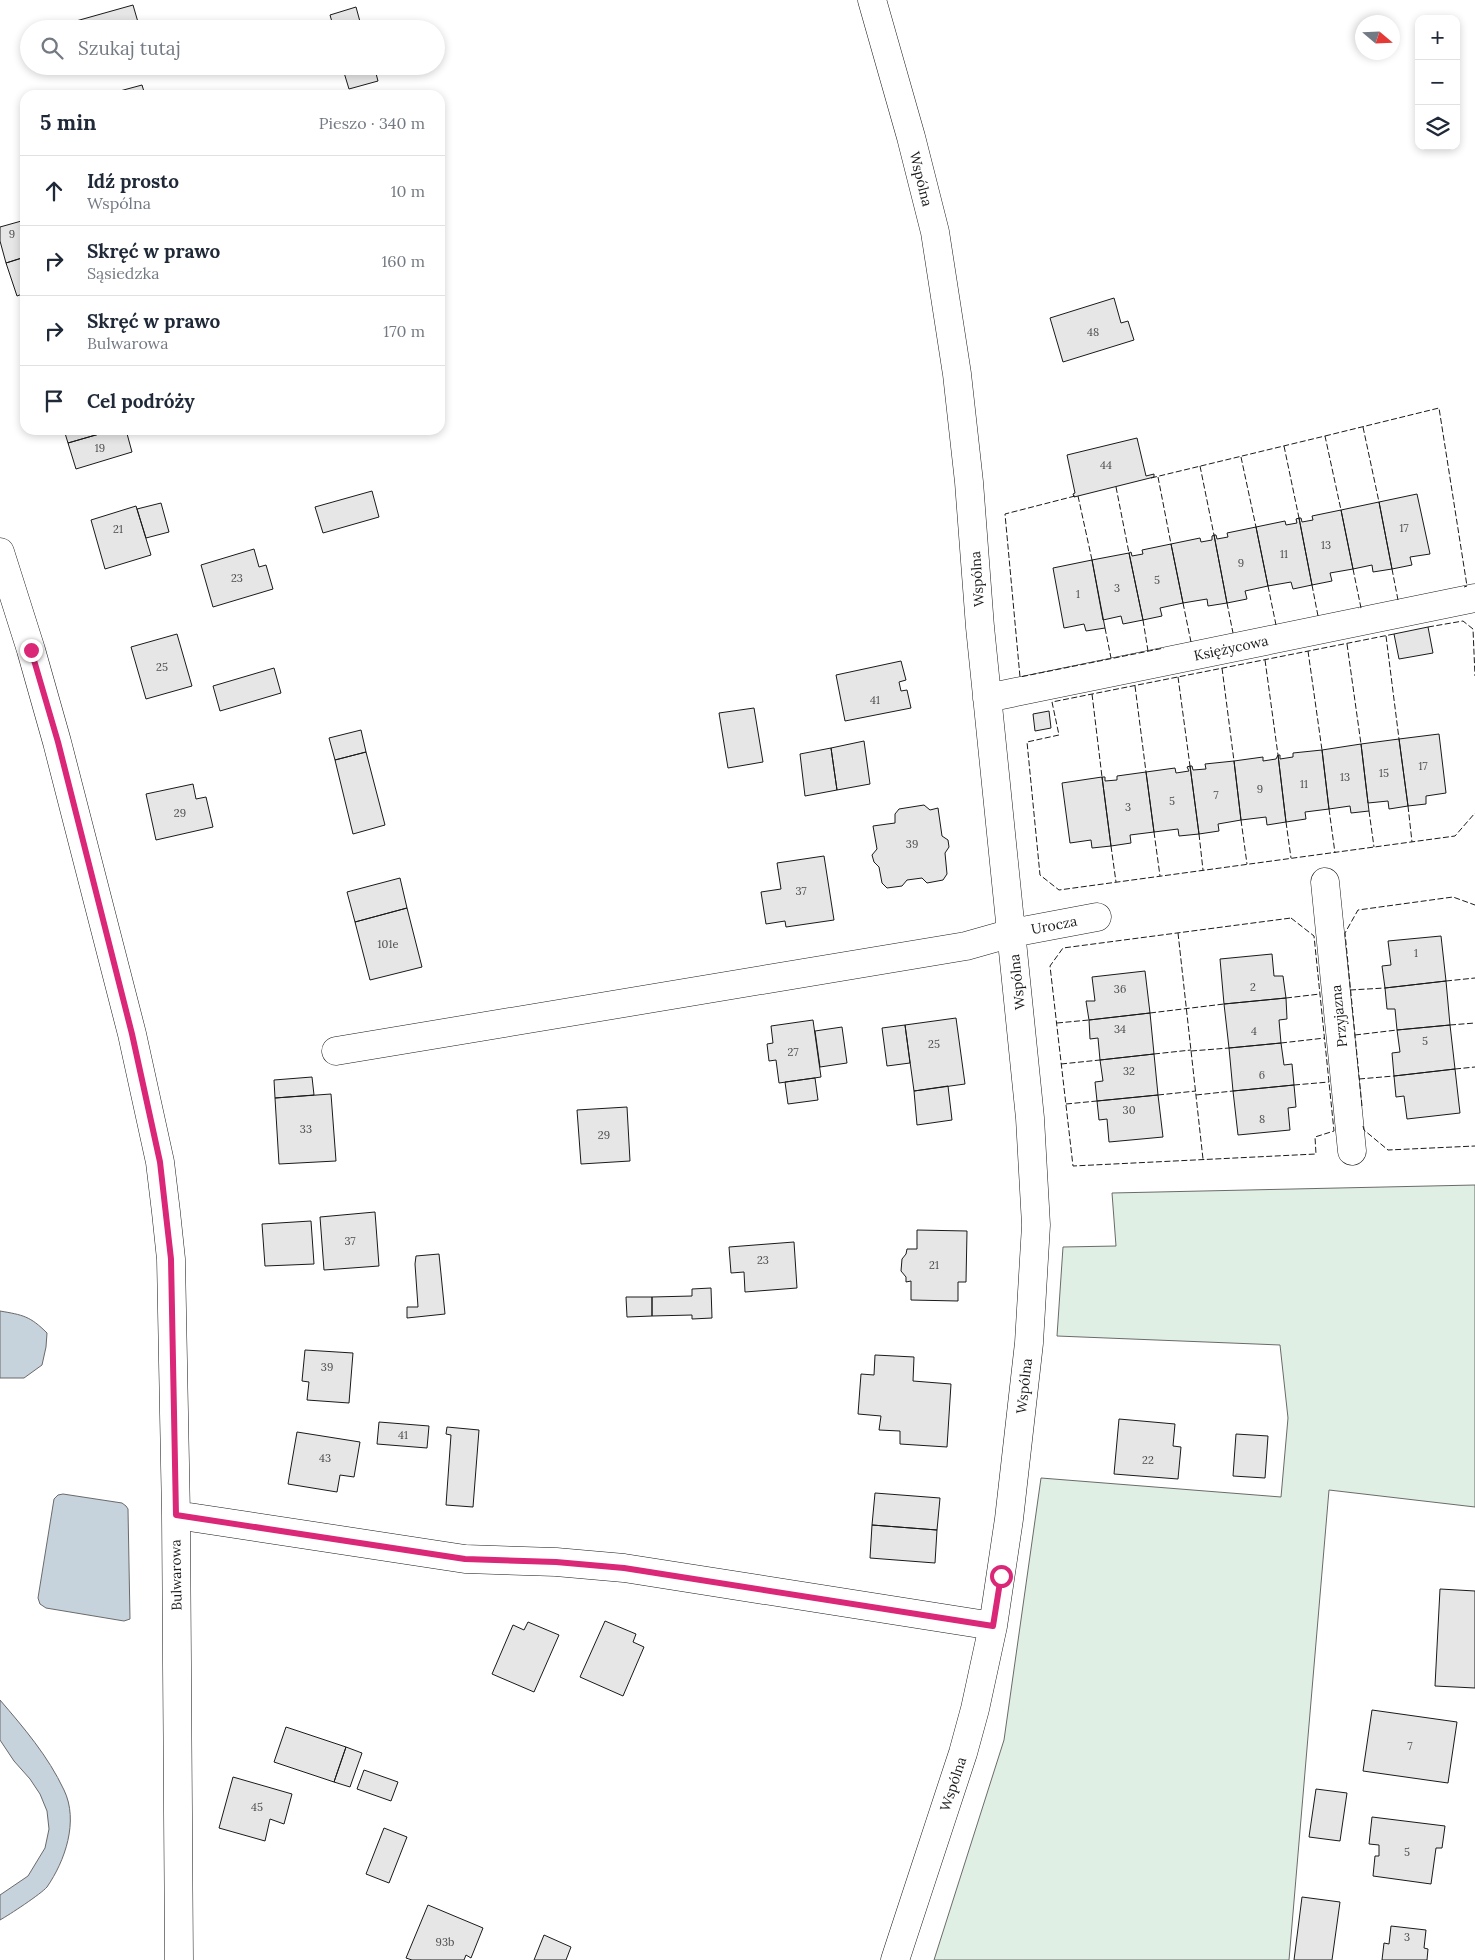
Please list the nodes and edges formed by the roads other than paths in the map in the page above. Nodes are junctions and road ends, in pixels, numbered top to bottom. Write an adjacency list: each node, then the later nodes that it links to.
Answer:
1 (872, 0): 4 (street, Wspólna)
2 (0, 552): 10 (street, Bulwarowa)
3 (1475, 598): 4 (street, Księżycowa)
4 (988, 698): 7 (street, Wspólna)
5 (1325, 882): 9 (street, Przyjazna)
6 (1097, 917): 7 (street, Urocza)
7 (1012, 933): 8 (street, Urocza); 11 (street, Wspólna)
8 (336, 1051)
9 (1352, 1151)
10 (176, 1515): 11 (street); 12 (street, Bulwarowa)
11 (993, 1626): 13 (street, Wspólna)
12 (179, 1960)
13 (895, 1960)

